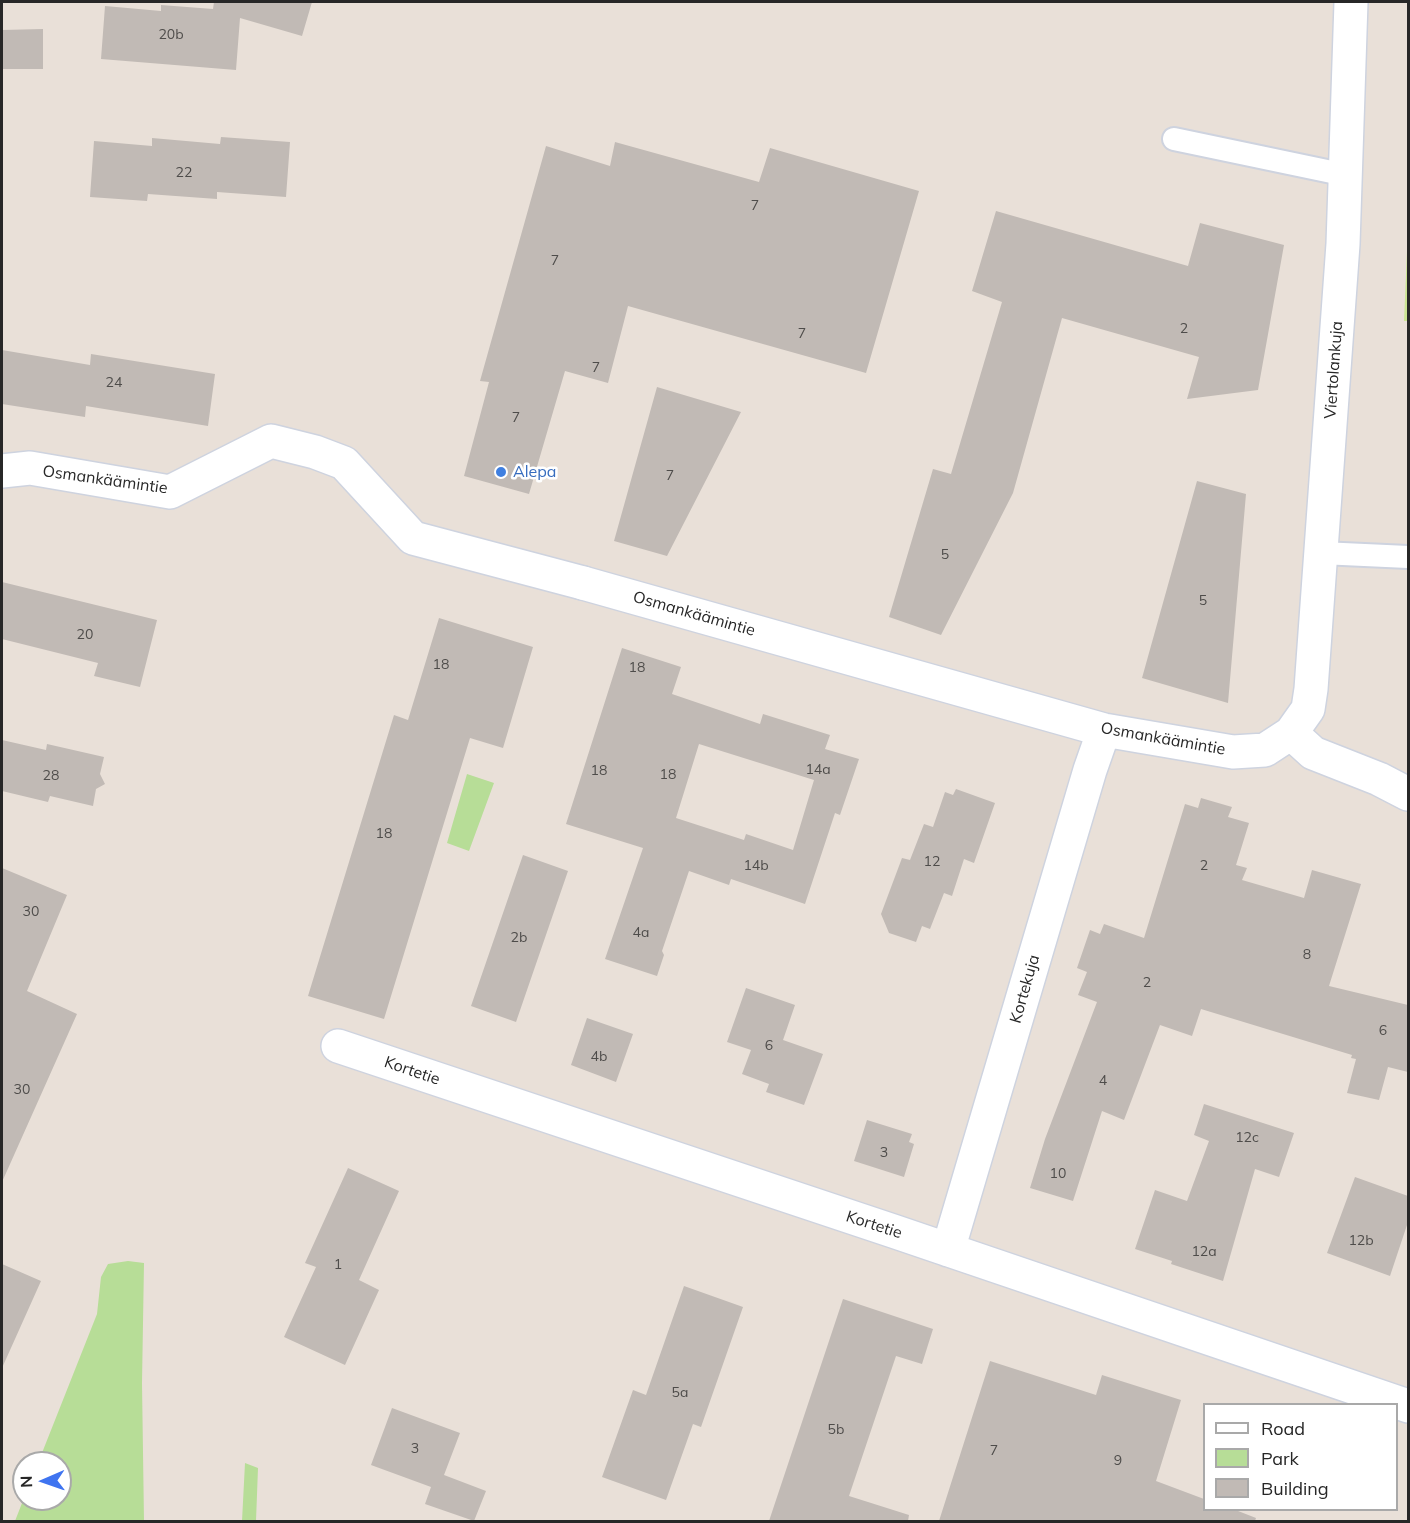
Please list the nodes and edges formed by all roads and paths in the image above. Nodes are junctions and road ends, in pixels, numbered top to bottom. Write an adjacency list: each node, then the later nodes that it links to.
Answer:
1 (1351, 2): 3 (street, Viertolankuja)
2 (1174, 139): 3 (lane)
3 (1346, 175): 5 (street, Viertolankuja)
4 (2, 471): 7 (street, Osmankäämintie)
5 (1321, 553): 6 (lane); 8 (street, Viertolankuja)
6 (1408, 557)
7 (1104, 729): 8 (street, Osmankäämintie); 11 (street, Kortekuja)
8 (1291, 733): 9 (street)
9 (1408, 794)
10 (338, 1046): 11 (street, Kortetie)
11 (948, 1250): 12 (street, Kortetie)
12 (1408, 1406)

